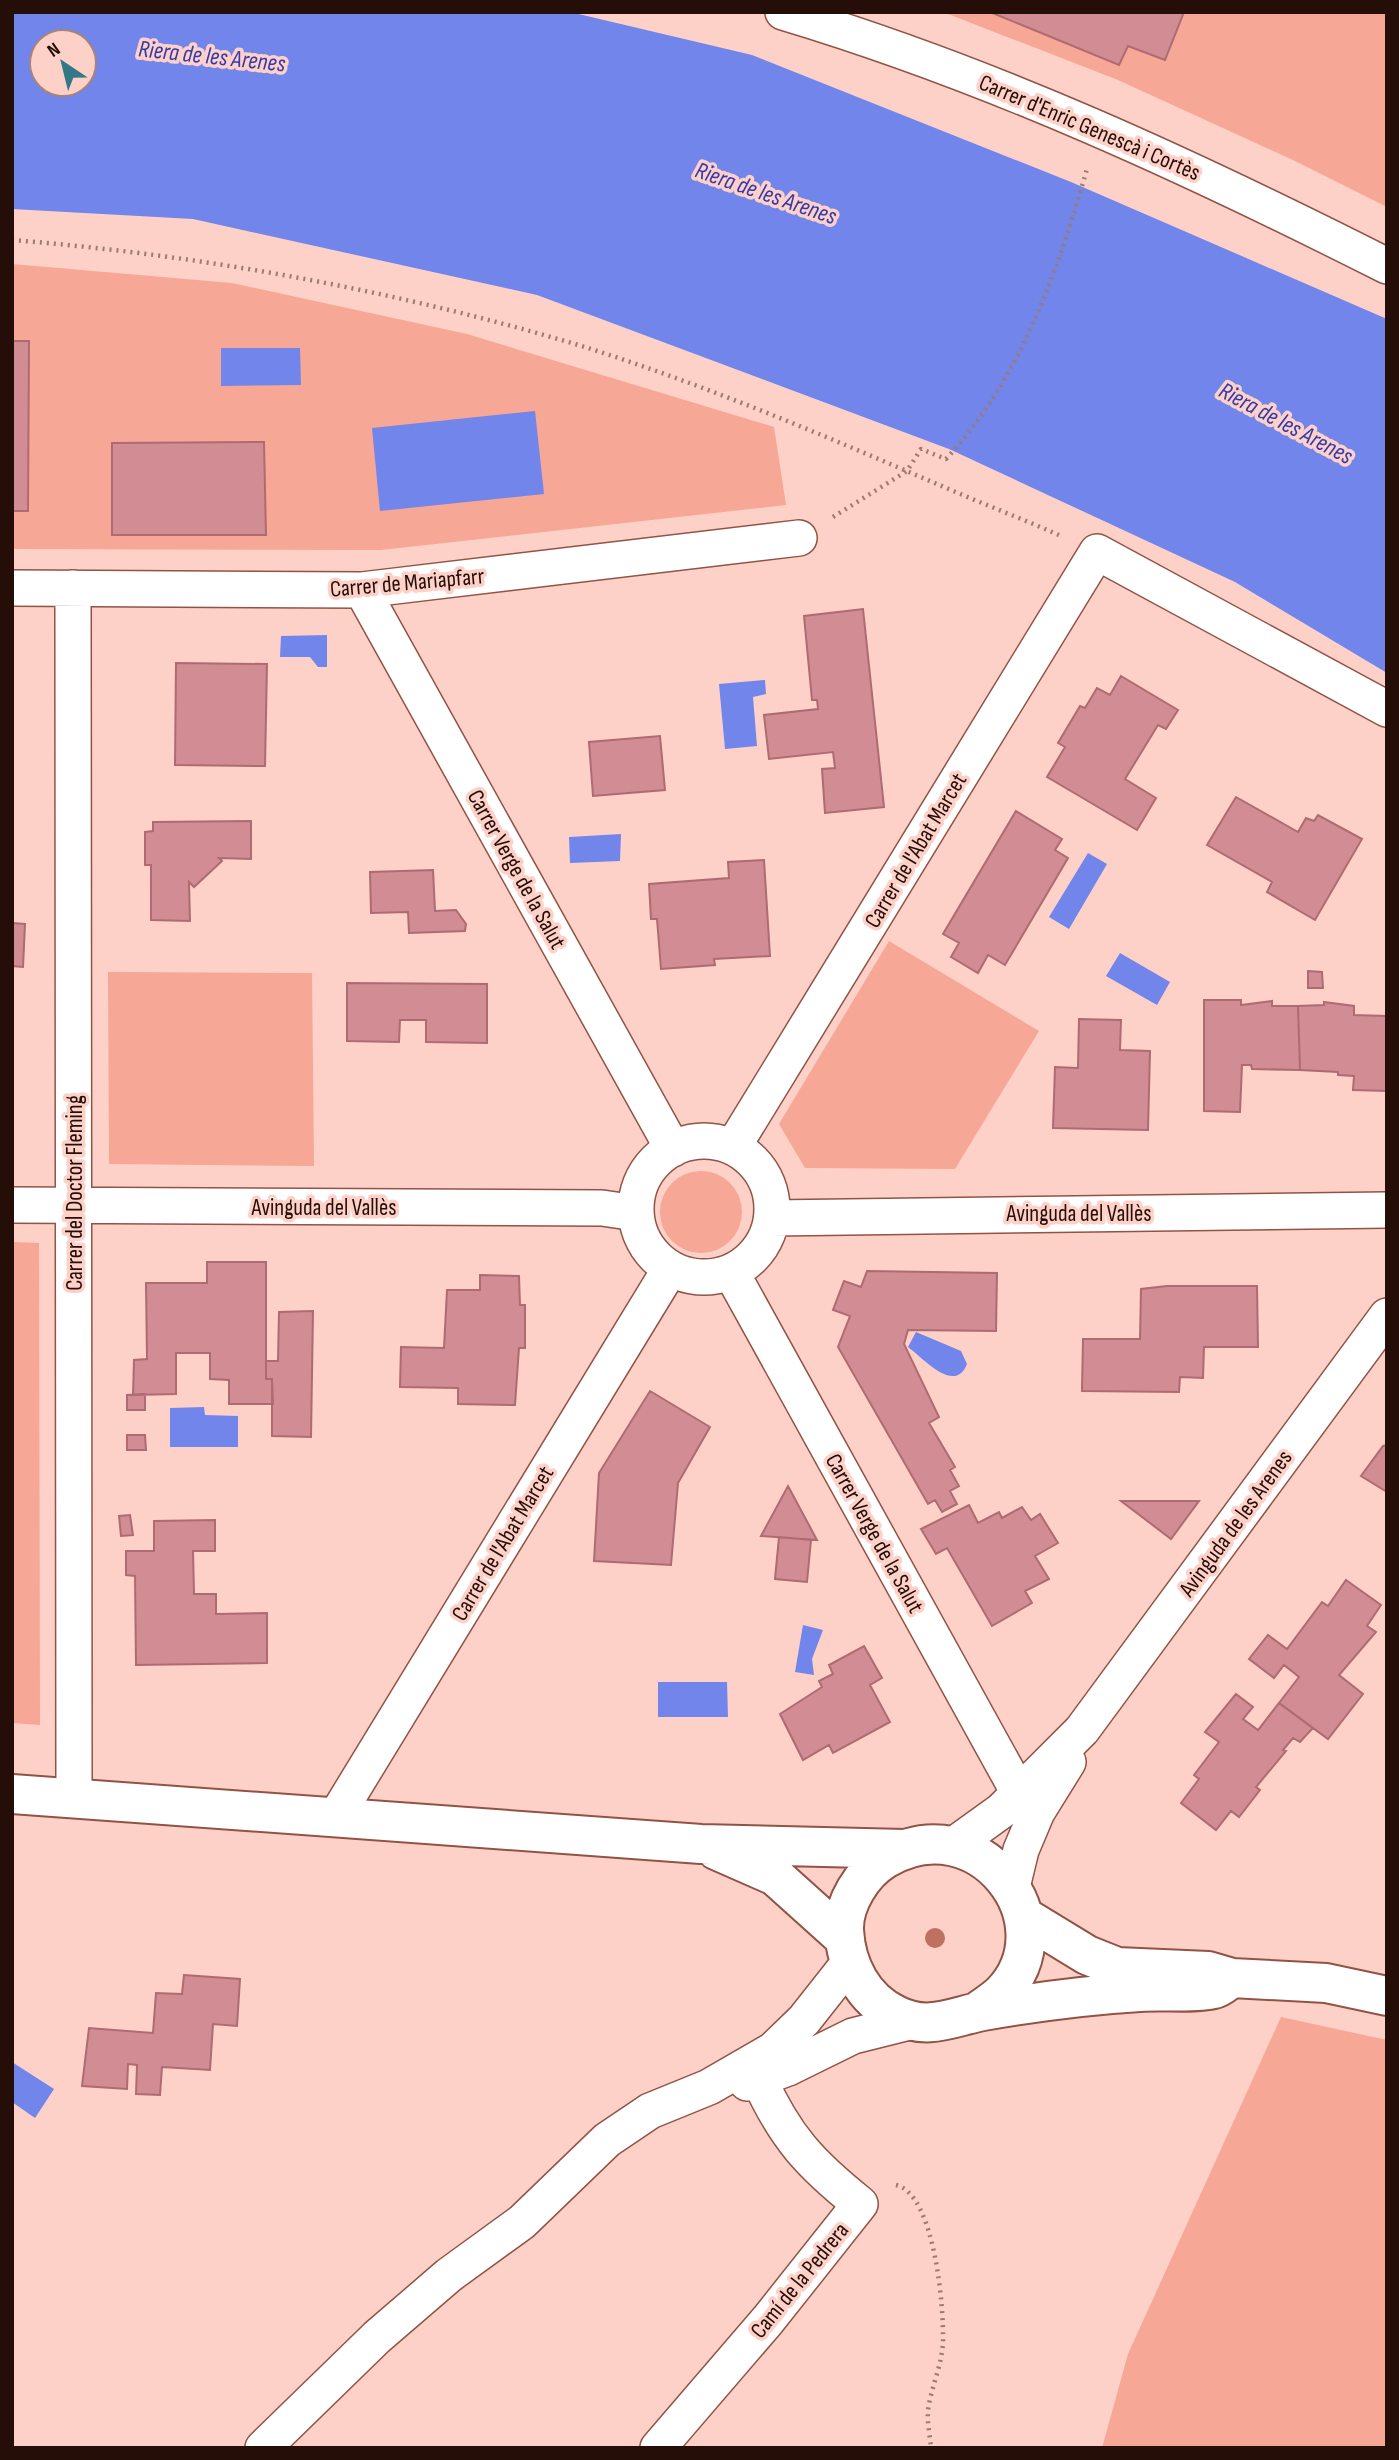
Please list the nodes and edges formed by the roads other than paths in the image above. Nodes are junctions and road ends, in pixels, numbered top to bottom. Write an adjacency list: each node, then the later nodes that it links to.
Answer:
1 (783, 12): 2 (street, Carrer d'Enric Genescà i Cortès)
2 (1387, 266)
3 (799, 538): 6 (street, Carrer de Mariapfarr)
4 (12, 588): 5 (street, Carrer de Mariapfarr)
5 (73, 588): 6 (street, Carrer de Mariapfarr); 11 (street, Carrer del Doctor Fleming)
6 (362, 590): 9 (street, Carrer Verge de la Salut)
7 (1387, 709): 8 (street, Carrer de l'Abat Marcet)
8 (733, 1147): 9 (street); 14 (street)
9 (673, 1149): 13 (street)
10 (12, 1205): 11 (street, Avinguda del Vallès)
11 (74, 1206): 13 (street, Avinguda del Vallès); 21 (street, Carrer del Doctor Fleming)
12 (1387, 1210): 14 (street, Avinguda del Vallès)
13 (636, 1213): 15 (street)
14 (772, 1217): 16 (street)
15 (670, 1269): 16 (street); 22 (street, Carrer de l'Abat Marcet)
16 (731, 1272): 19 (street, Carrer Verge de la Salut)
17 (1387, 1316): 18 (street, Avinguda de les Arenes)
18 (1083, 1730): 19 (street, Avinguda de les Arenes); 26 (street, Avinguda de les Arenes)
19 (1019, 1793): 24 (street, Avinguda de les Arenes)
20 (12, 1794): 21 (street)
21 (74, 1798): 22 (street)
22 (335, 1818): 23 (street)
23 (701, 1844): 25 (street); 27 (street)
24 (951, 1847): 25 (street); 26 (street)
25 (905, 1849): 27 (street)
26 (1018, 1902): 28 (street); 30 (street)
27 (847, 1951): 31 (street); 33 (street)
28 (1232, 1978): 29 (street); 30 (street)
29 (1387, 1996)
30 (977, 2012): 31 (street)
31 (913, 2021): 32 (street)
32 (759, 2079): 33 (street); 35 (street, Camí de la Pedrera)
33 (709, 2087): 34 (street)
34 (262, 2448)
35 (658, 2448)

